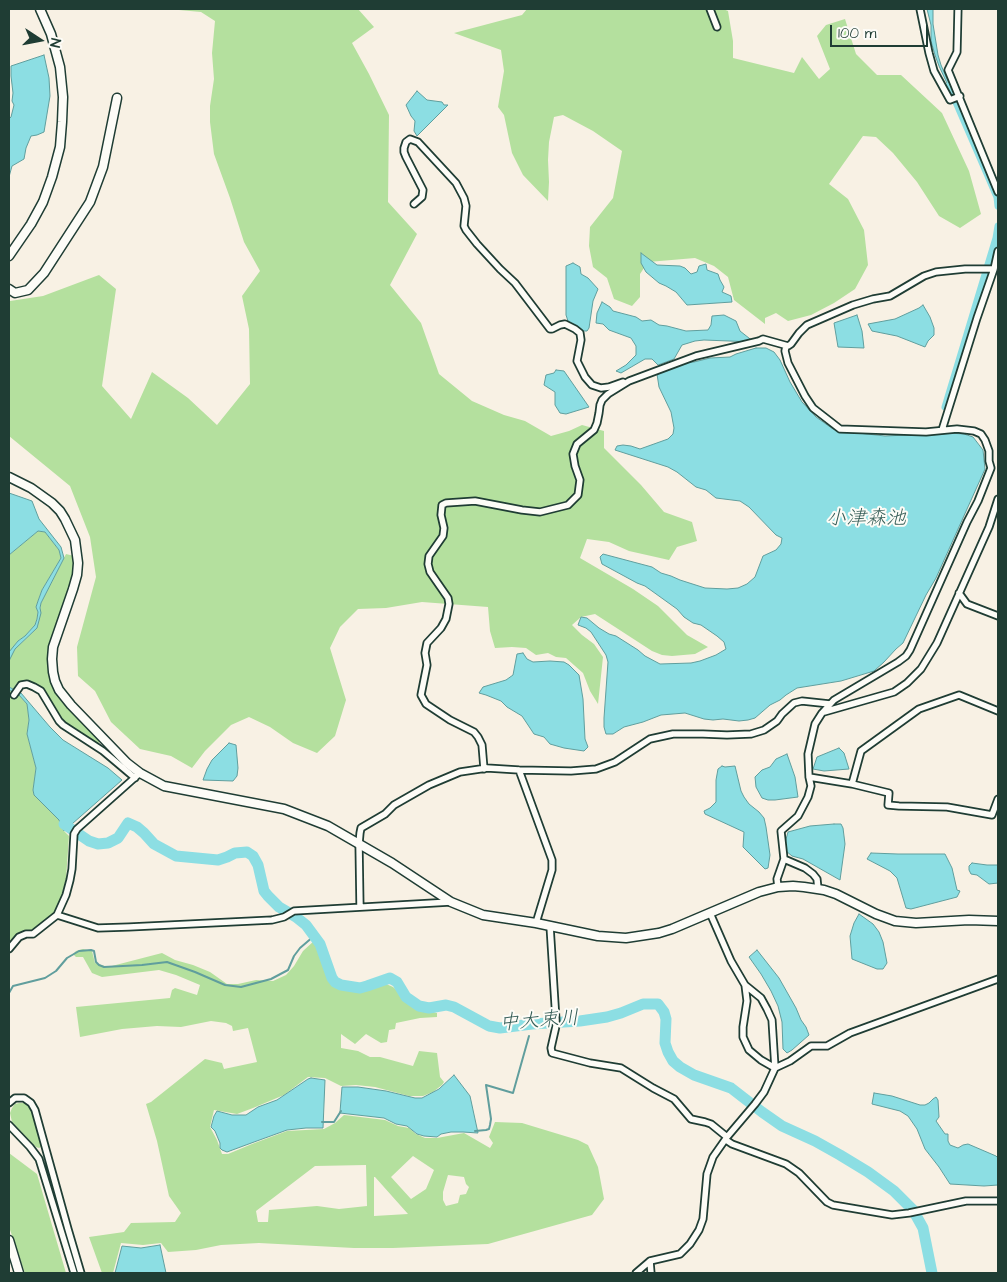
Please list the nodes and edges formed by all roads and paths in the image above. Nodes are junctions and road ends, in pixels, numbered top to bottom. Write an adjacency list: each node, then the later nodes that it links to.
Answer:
1 (40, 9): 11 (street)
2 (710, 9): 5 (street)
3 (920, 9): 7 (street)
4 (958, 9): 7 (street)
5 (717, 27)
6 (117, 98): 13 (street)
7 (956, 98): 8 (street)
8 (998, 192)
9 (414, 204): 15 (street)
10 (998, 251): 12 (street)
11 (9, 256)
12 (994, 269): 14 (street); 16 (street)
13 (9, 289)
14 (786, 346): 15 (street); 16 (street)
15 (629, 381): 25 (street)
16 (942, 430): 22 (street)
17 (9, 477): 27 (street)
18 (998, 499): 19 (street)
19 (959, 593): 20 (street); 24 (street)
20 (998, 616)
21 (14, 695): 27 (street)
22 (830, 704): 24 (street); 26 (street)
23 (998, 711): 29 (street)
24 (822, 713): 28 (street)
25 (484, 769): 26 (street); 31 (street)
26 (519, 770): 40 (street)
27 (138, 775): 31 (street); 38 (street)
28 (809, 777): 29 (street); 32 (street)
29 (852, 784): 30 (street)
30 (998, 799)
31 (359, 844): 35 (street); 36 (street)
32 (784, 859): 33 (street); 34 (street)
33 (778, 887): 34 (street); 37 (street)
34 (818, 889): 39 (street)
35 (451, 902): 36 (street); 40 (street)
36 (360, 907): 38 (street)
37 (710, 913): 41 (street); 44 (street)
38 (57, 915): 42 (street)
39 (998, 921)
40 (536, 923): 41 (street)
41 (550, 926): 48 (street)
42 (9, 949)
43 (998, 979): 45 (street)
44 (745, 985): 45 (street); 45 (street)
45 (775, 1068): 48 (street)
46 (9, 1103): 54 (street)
47 (9, 1125): 53 (street)
48 (726, 1138): 49 (street); 51 (street)
49 (998, 1202)
50 (9, 1240): 52 (street)
51 (650, 1261): 55 (street); 56 (street)
52 (19, 1273)
53 (74, 1273)
54 (81, 1273)
55 (636, 1273)
56 (651, 1273)

